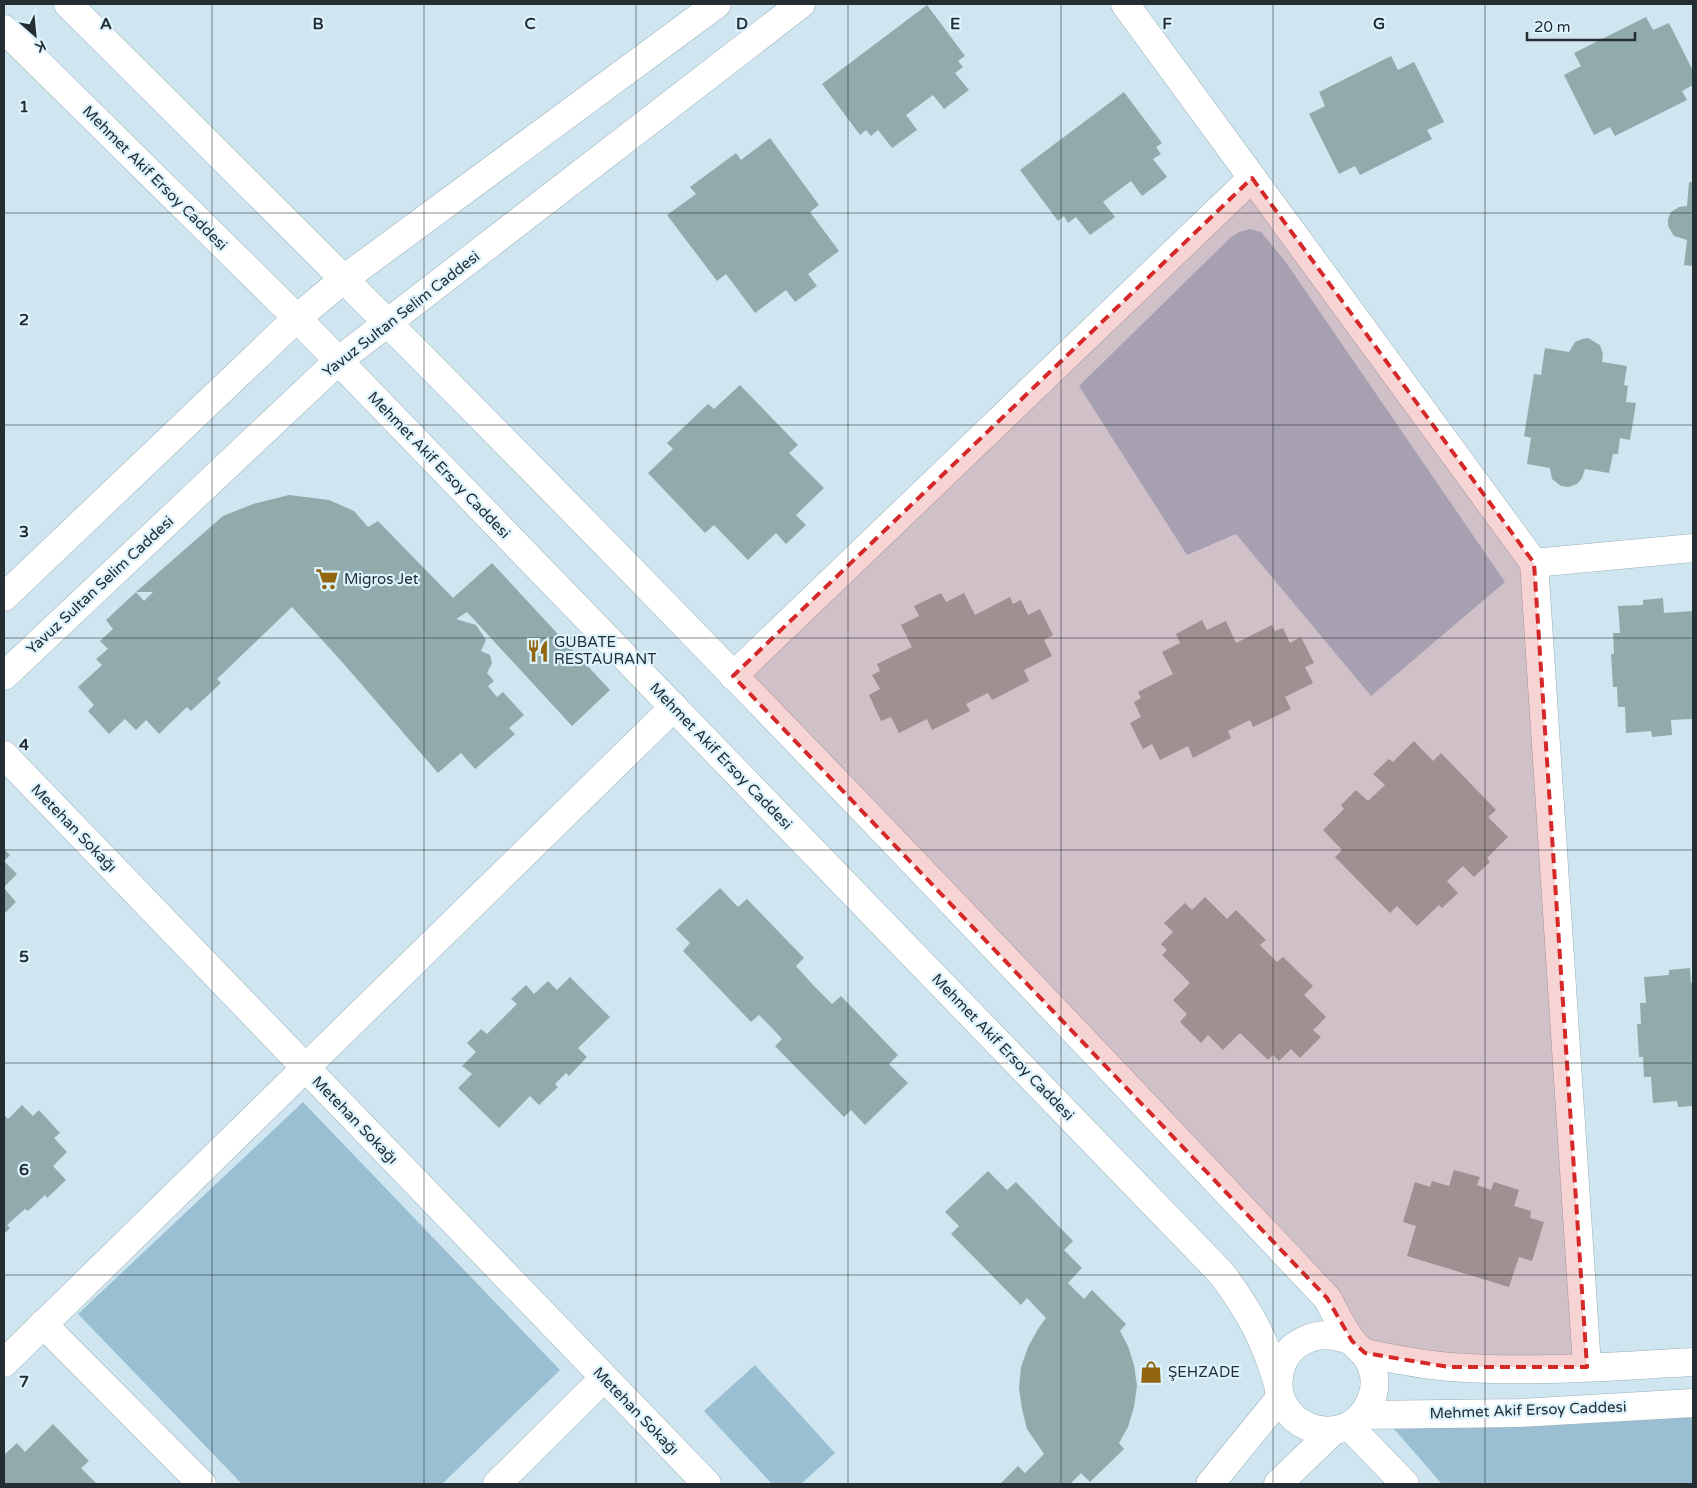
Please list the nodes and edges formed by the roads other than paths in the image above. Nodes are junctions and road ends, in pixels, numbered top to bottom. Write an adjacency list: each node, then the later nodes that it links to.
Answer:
1 (68, 4): 7 (street)
2 (717, 4): 7 (street)
3 (801, 4): 9 (street, Yavuz Sultan Selim Caddesi)
4 (1125, 4): 6 (street)
5 (4, 29): 8 (street, Mehmet Akif Ersoy Caddesi)
6 (1252, 178): 12 (street); 15 (street)
7 (344, 279): 8 (street); 9 (street)
8 (297, 318): 10 (street, Mehmet Akif Ersoy Caddesi); 13 (street)
9 (388, 324): 10 (street, Yavuz Sultan Selim Caddesi); 15 (street)
10 (338, 361): 14 (street, Yavuz Sultan Selim Caddesi); 16 (street, Mehmet Akif Ersoy Caddesi)
11 (1693, 548): 12 (street)
12 (1534, 564): 23 (street)
13 (4, 597)
14 (4, 676)
15 (733, 676): 20 (street)
16 (674, 707): 18 (street); 25 (street, Mehmet Akif Ersoy Caddesi)
17 (4, 755): 18 (street, Metehan Sokağı)
18 (304, 1067): 19 (street); 24 (street, Metehan Sokağı)
19 (43, 1324): 22 (street); 28 (street)
20 (1358, 1347): 23 (street); 25 (street); 27 (street)
21 (1693, 1362): 23 (street)
22 (4, 1363)
23 (1587, 1367)
24 (604, 1378): 29 (street); 30 (street, Metehan Sokağı)
25 (1279, 1389): 27 (street); 31 (street)
26 (1693, 1403): 27 (street, Mehmet Akif Ersoy Caddesi)
27 (1348, 1424): 32 (street); 33 (street)
28 (202, 1484)
29 (497, 1484)
30 (707, 1484)
31 (1210, 1484)
32 (1278, 1484)
33 (1405, 1484)

